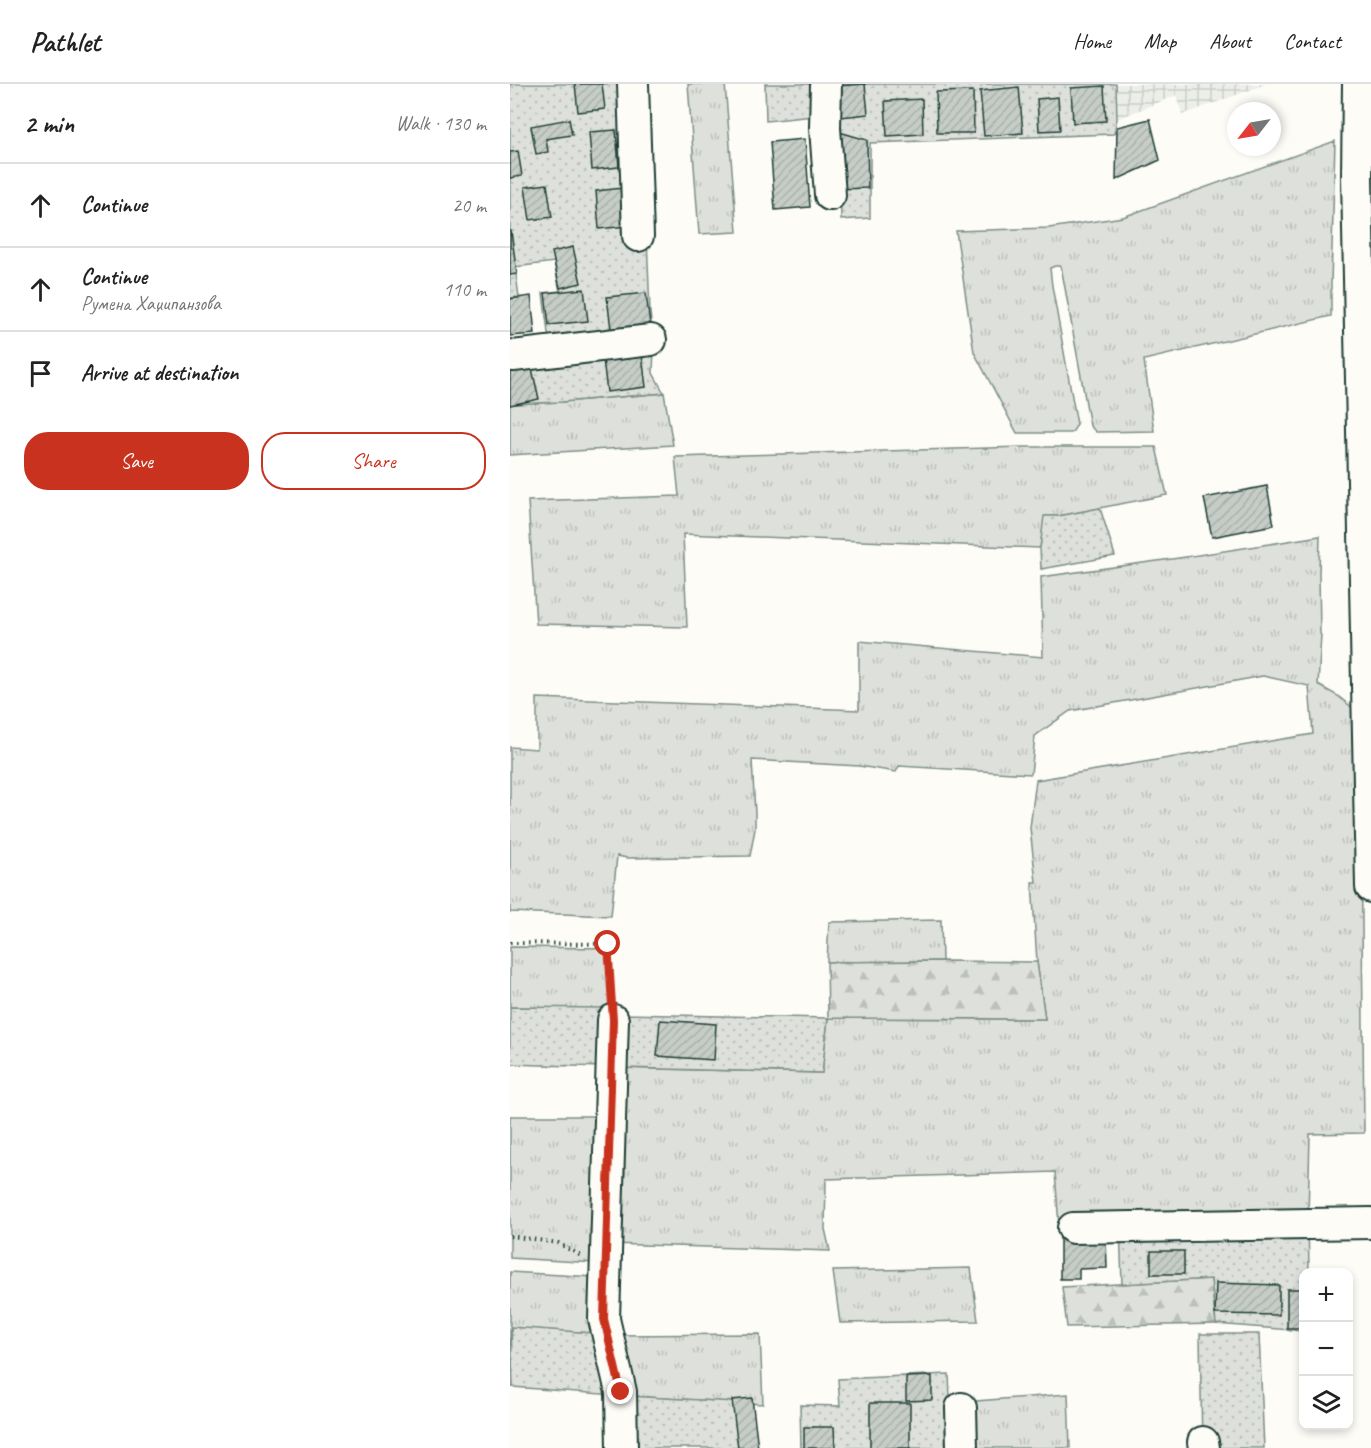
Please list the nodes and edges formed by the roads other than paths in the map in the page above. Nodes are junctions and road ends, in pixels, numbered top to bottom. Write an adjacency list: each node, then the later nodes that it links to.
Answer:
1 (633, 84): 5 (street)
2 (826, 84): 4 (street)
3 (1358, 84): 8 (street)
4 (830, 195)
5 (639, 236)
6 (651, 340): 7 (street)
7 (510, 355)
8 (1371, 887)
9 (613, 1020): 13 (street)
10 (1371, 1223): 11 (street)
11 (1073, 1228)
12 (961, 1408): 14 (street)
13 (622, 1448)
14 (962, 1448)

